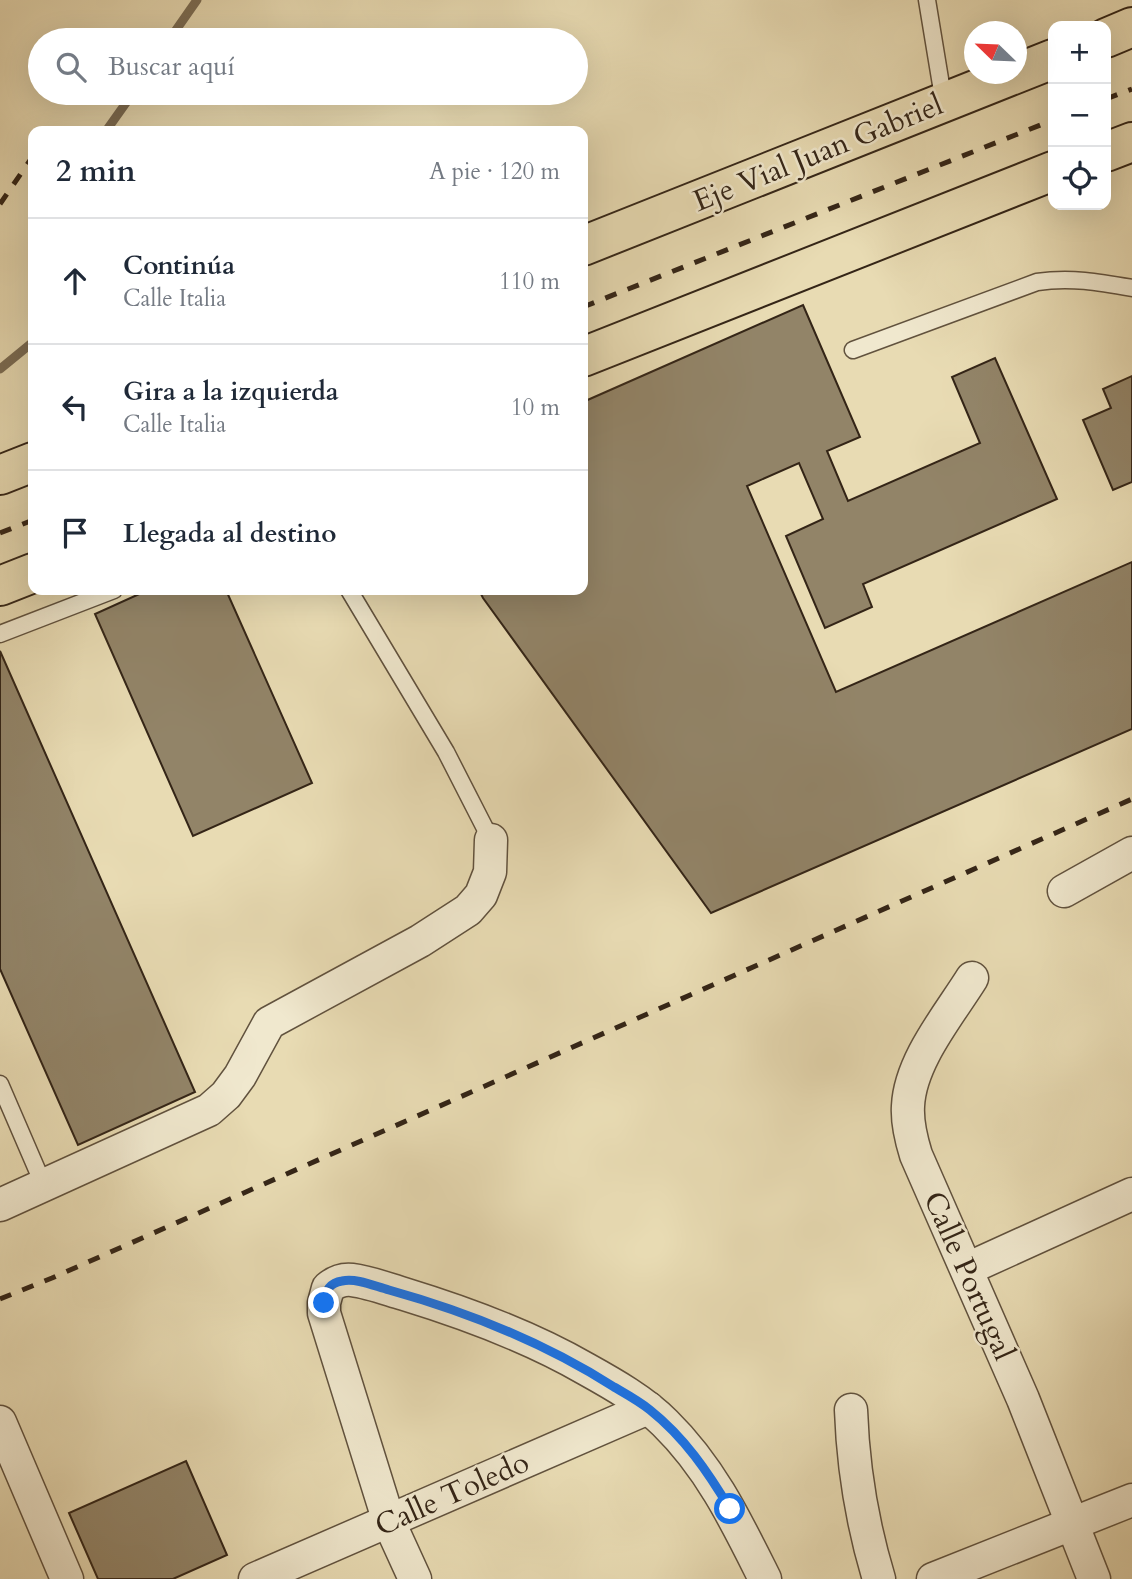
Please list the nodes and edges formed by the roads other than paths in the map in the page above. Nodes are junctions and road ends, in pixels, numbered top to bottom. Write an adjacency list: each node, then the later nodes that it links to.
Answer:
1 (927, 0): 5 (lane)
2 (1132, 27): 3 (main road)
3 (1111, 36)
4 (1048, 61): 5 (main road, Eje Vial Juan Gabriel)
5 (944, 103): 9 (main road, Eje Vial Juan Gabriel)
6 (1132, 142): 7 (main road)
7 (1111, 150)
8 (1048, 173): 12 (main road)
9 (588, 244)
10 (1132, 288): 11 (lane)
11 (853, 350)
12 (588, 355)
13 (28, 464): 14 (main road)
14 (0, 475)
15 (28, 575): 16 (main road)
16 (0, 586)
17 (101, 595): 19 (lane)
18 (352, 595): 20 (lane)
19 (0, 634)
20 (491, 840): 25 (street)
21 (1132, 853): 22 (street)
22 (1063, 891)
23 (972, 978): 28 (street, Calle Portugal)
24 (0, 1084): 25 (lane)
25 (44, 1186): 27 (street)
26 (1132, 1194): 28 (street)
27 (0, 1205)
28 (967, 1269): 34 (street, Calle Portugal)
29 (648, 1408): 33 (street, Calle Toledo); 33 (street); 38 (street)
30 (851, 1410): 39 (street)
31 (0, 1422): 35 (street)
32 (1132, 1500): 34 (street)
33 (389, 1522): 36 (street, Calle Toledo); 37 (street)
34 (1072, 1526): 40 (street); 41 (street, Calle Portugal)
35 (66, 1579)
36 (255, 1579)
37 (415, 1579)
38 (765, 1579)
39 (879, 1579)
40 (933, 1579)
41 (1094, 1579)

